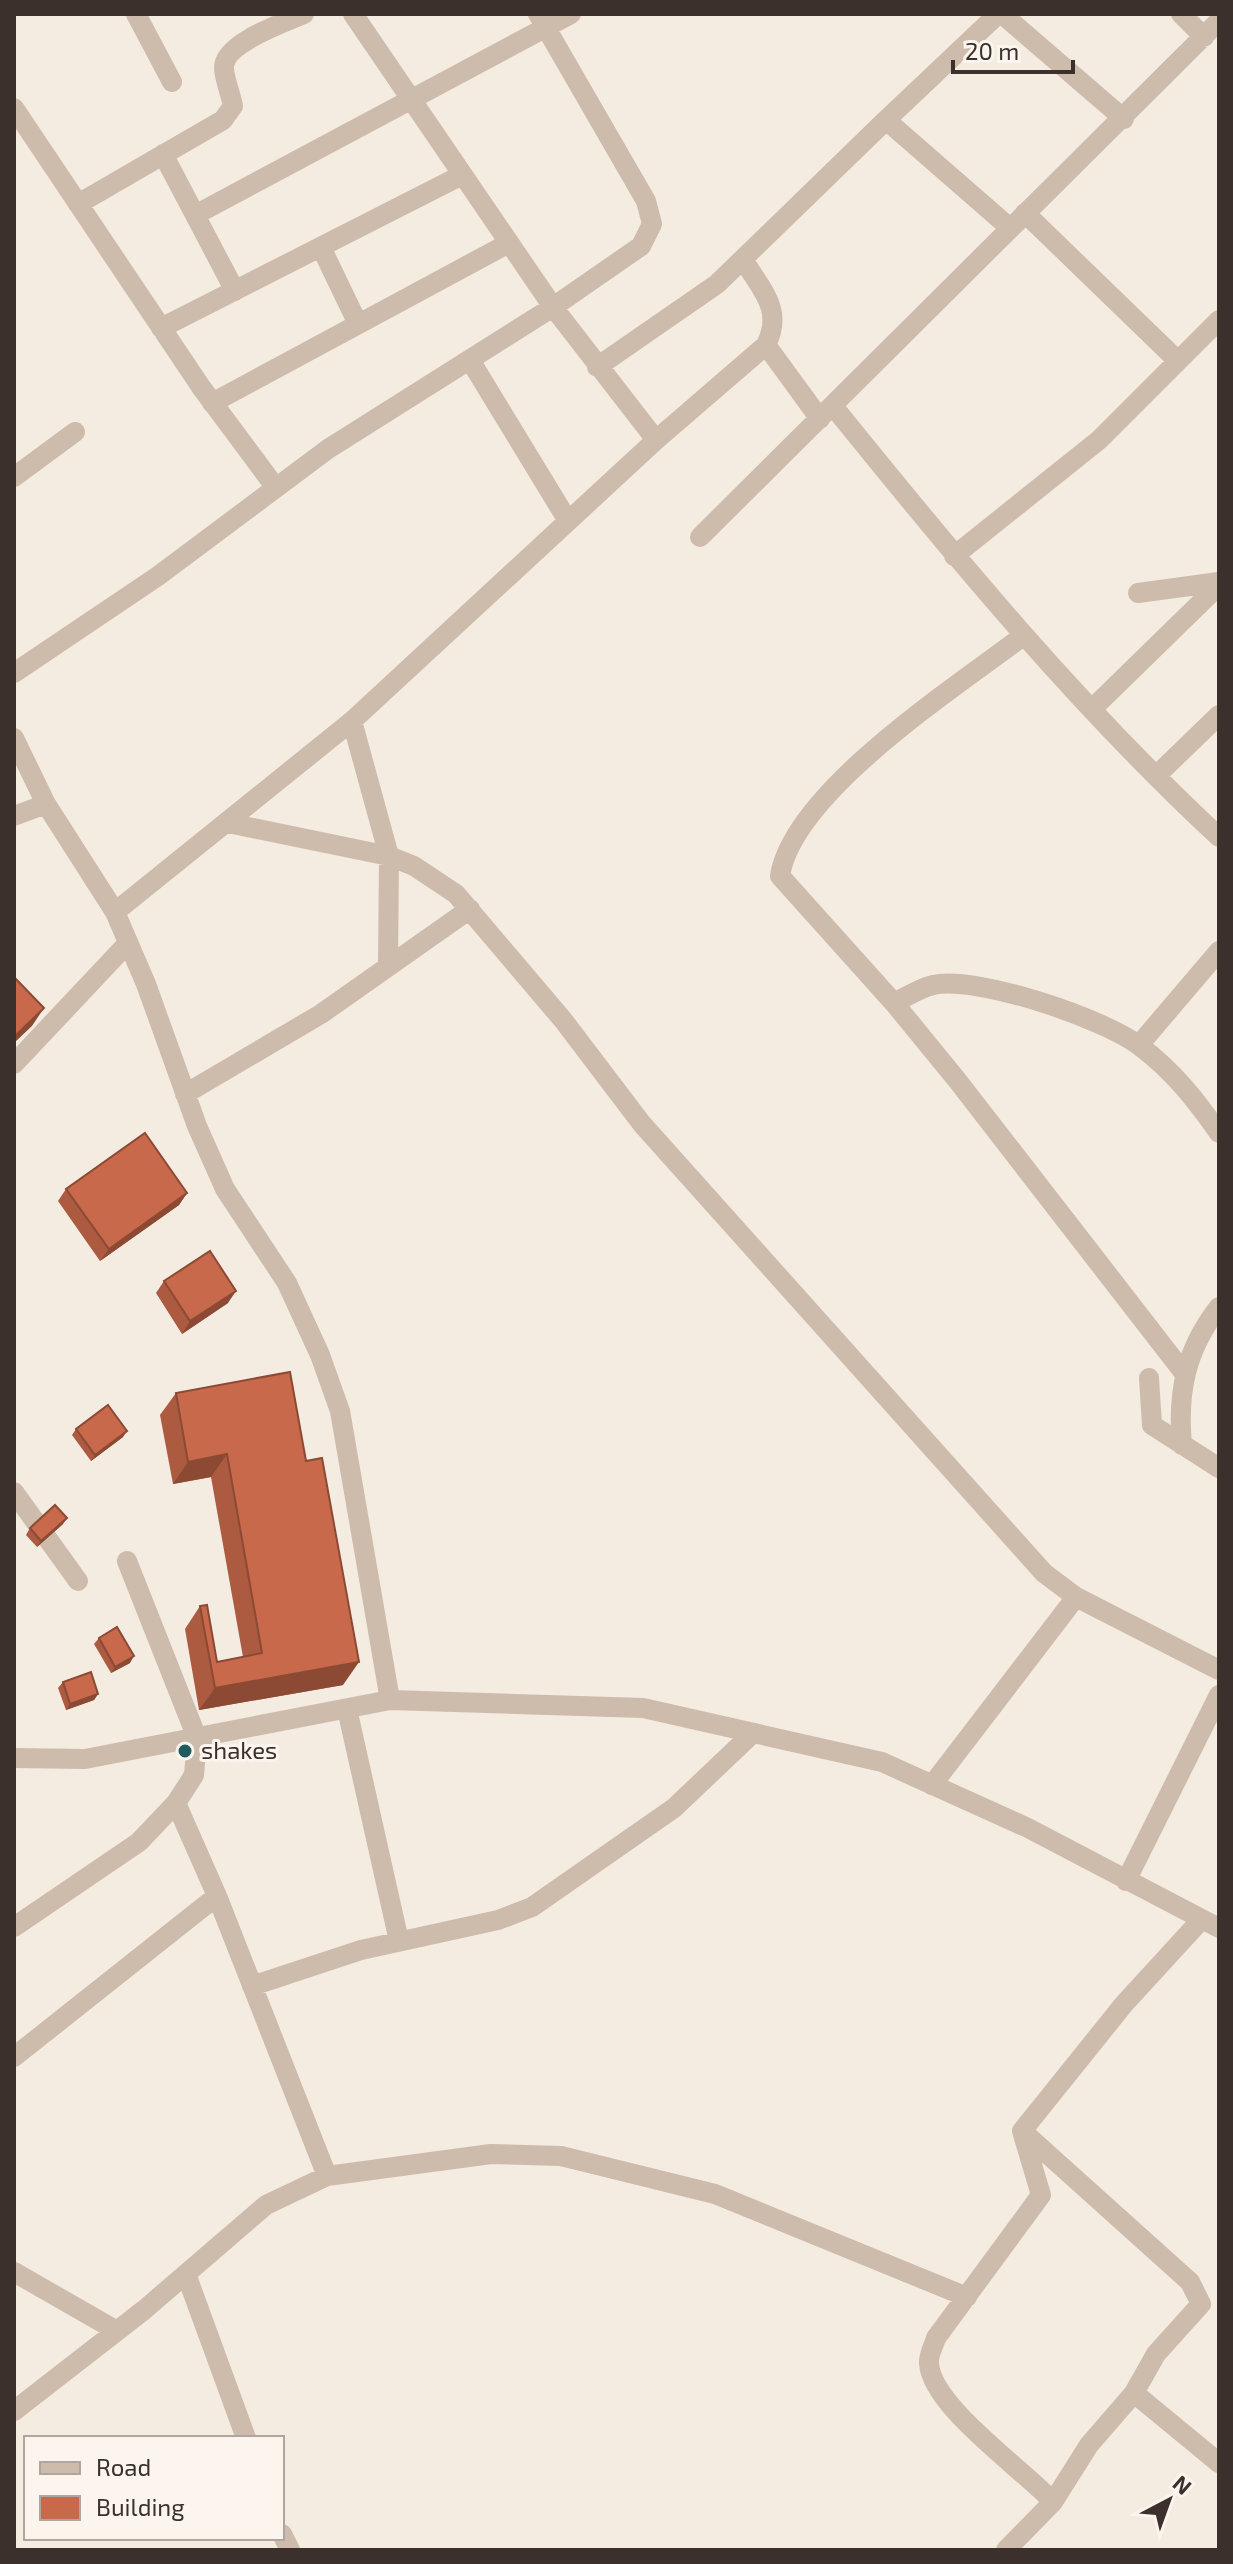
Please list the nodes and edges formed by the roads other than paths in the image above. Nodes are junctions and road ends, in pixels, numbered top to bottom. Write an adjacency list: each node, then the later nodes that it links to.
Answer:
1 (136, 14): 10 (street)
2 (304, 14): 15 (street)
3 (353, 14): 11 (street)
4 (571, 14): 7 (street)
5 (1000, 14): 13 (street); 14 (street)
6 (1181, 14): 9 (street)
7 (542, 21): 11 (street); 24 (street)
8 (1219, 21): 9 (street)
9 (1204, 37): 13 (street)
10 (172, 82)
11 (409, 99): 16 (street); 18 (street)
12 (14, 108): 17 (street)
13 (1124, 119): 19 (street)
14 (886, 120): 19 (street); 22 (street)
15 (163, 154): 17 (street); 18 (street)
16 (462, 175): 20 (street); 21 (street)
17 (78, 204): 27 (street)
18 (195, 215): 23 (street)
19 (1017, 220): 30 (street); 33 (street)
20 (509, 243): 24 (street); 26 (street)
21 (321, 247): 23 (street); 26 (street)
22 (743, 259): 28 (street); 31 (street)
23 (235, 291): 27 (street)
24 (553, 307): 29 (street); 31 (street)
25 (1219, 320): 30 (street)
26 (358, 324): 32 (street)
27 (161, 328): 32 (street)
28 (766, 345): 33 (street); 35 (street)
29 (470, 360): 37 (street); 38 (street)
30 (1178, 361): 40 (street)
31 (597, 367): 35 (street)
32 (212, 403): 37 (street)
33 (827, 412): 39 (street); 40 (street)
34 (75, 432): 36 (street)
35 (656, 440): 38 (street)
36 (14, 477)
37 (276, 488): 44 (street)
38 (568, 521): 47 (street)
39 (700, 537)
40 (954, 556): 43 (street)
41 (1219, 583): 42 (street); 45 (street)
42 (1138, 593)
43 (1023, 636): 45 (street); 60 (street)
44 (14, 673)
45 (1092, 709): 49 (street)
46 (1219, 715): 49 (street)
47 (352, 721): 52 (street); 54 (street)
48 (14, 738): 50 (street)
49 (1156, 776): 53 (street)
50 (46, 804): 51 (street); 56 (street)
51 (14, 816)
52 (228, 823): 54 (street); 56 (street)
53 (1219, 837)
54 (389, 856): 55 (street); 59 (street)
55 (470, 909): 59 (street); 73 (street)
56 (115, 912): 57 (street)
57 (127, 944): 62 (street); 63 (street)
58 (1219, 951): 61 (street)
59 (388, 966): 63 (street)
60 (894, 1003): 61 (street); 66 (street)
61 (1139, 1045): 64 (street)
62 (14, 1064)
63 (185, 1094): 76 (street)
64 (1219, 1133)
65 (1219, 1307): 66 (street)
66 (1184, 1373): 68 (street)
67 (1149, 1378): 68 (street)
68 (1182, 1445): 69 (street)
69 (1219, 1468)
70 (14, 1492): 72 (street)
71 (127, 1561): 79 (street)
72 (78, 1581)
73 (1076, 1597): 74 (street); 81 (street)
74 (1219, 1670)
75 (1219, 1695): 83 (street)
76 (390, 1700): 77 (street); 78 (street)
77 (347, 1709): 79 (street); 87 (street)
78 (753, 1733): 81 (street); 87 (street)
79 (197, 1738): 80 (street); 82 (street)
80 (14, 1758)
81 (932, 1785): 83 (street)
82 (176, 1803): 84 (street); 86 (street)
83 (1126, 1881): 85 (street)
84 (217, 1896): 88 (street); 89 (street)
85 (1210, 1924): 90 (street)
86 (14, 1927)
87 (399, 1941): 88 (street)
88 (252, 1986): 91 (street)
89 (14, 2057)
90 (1022, 2131): 94 (street); 96 (street)
91 (327, 2176): 93 (street); 94 (street)
92 (14, 2272): 95 (street)
93 (186, 2274): 95 (street); 98 (street)
94 (967, 2297): 101 (street)
95 (117, 2331): 97 (street)
96 (1134, 2393): 99 (street); 100 (street); 101 (street)
97 (14, 2411)
98 (245, 2436)
99 (1219, 2443)
100 (1219, 2463)
101 (1053, 2502): 102 (street)
102 (1006, 2550)

